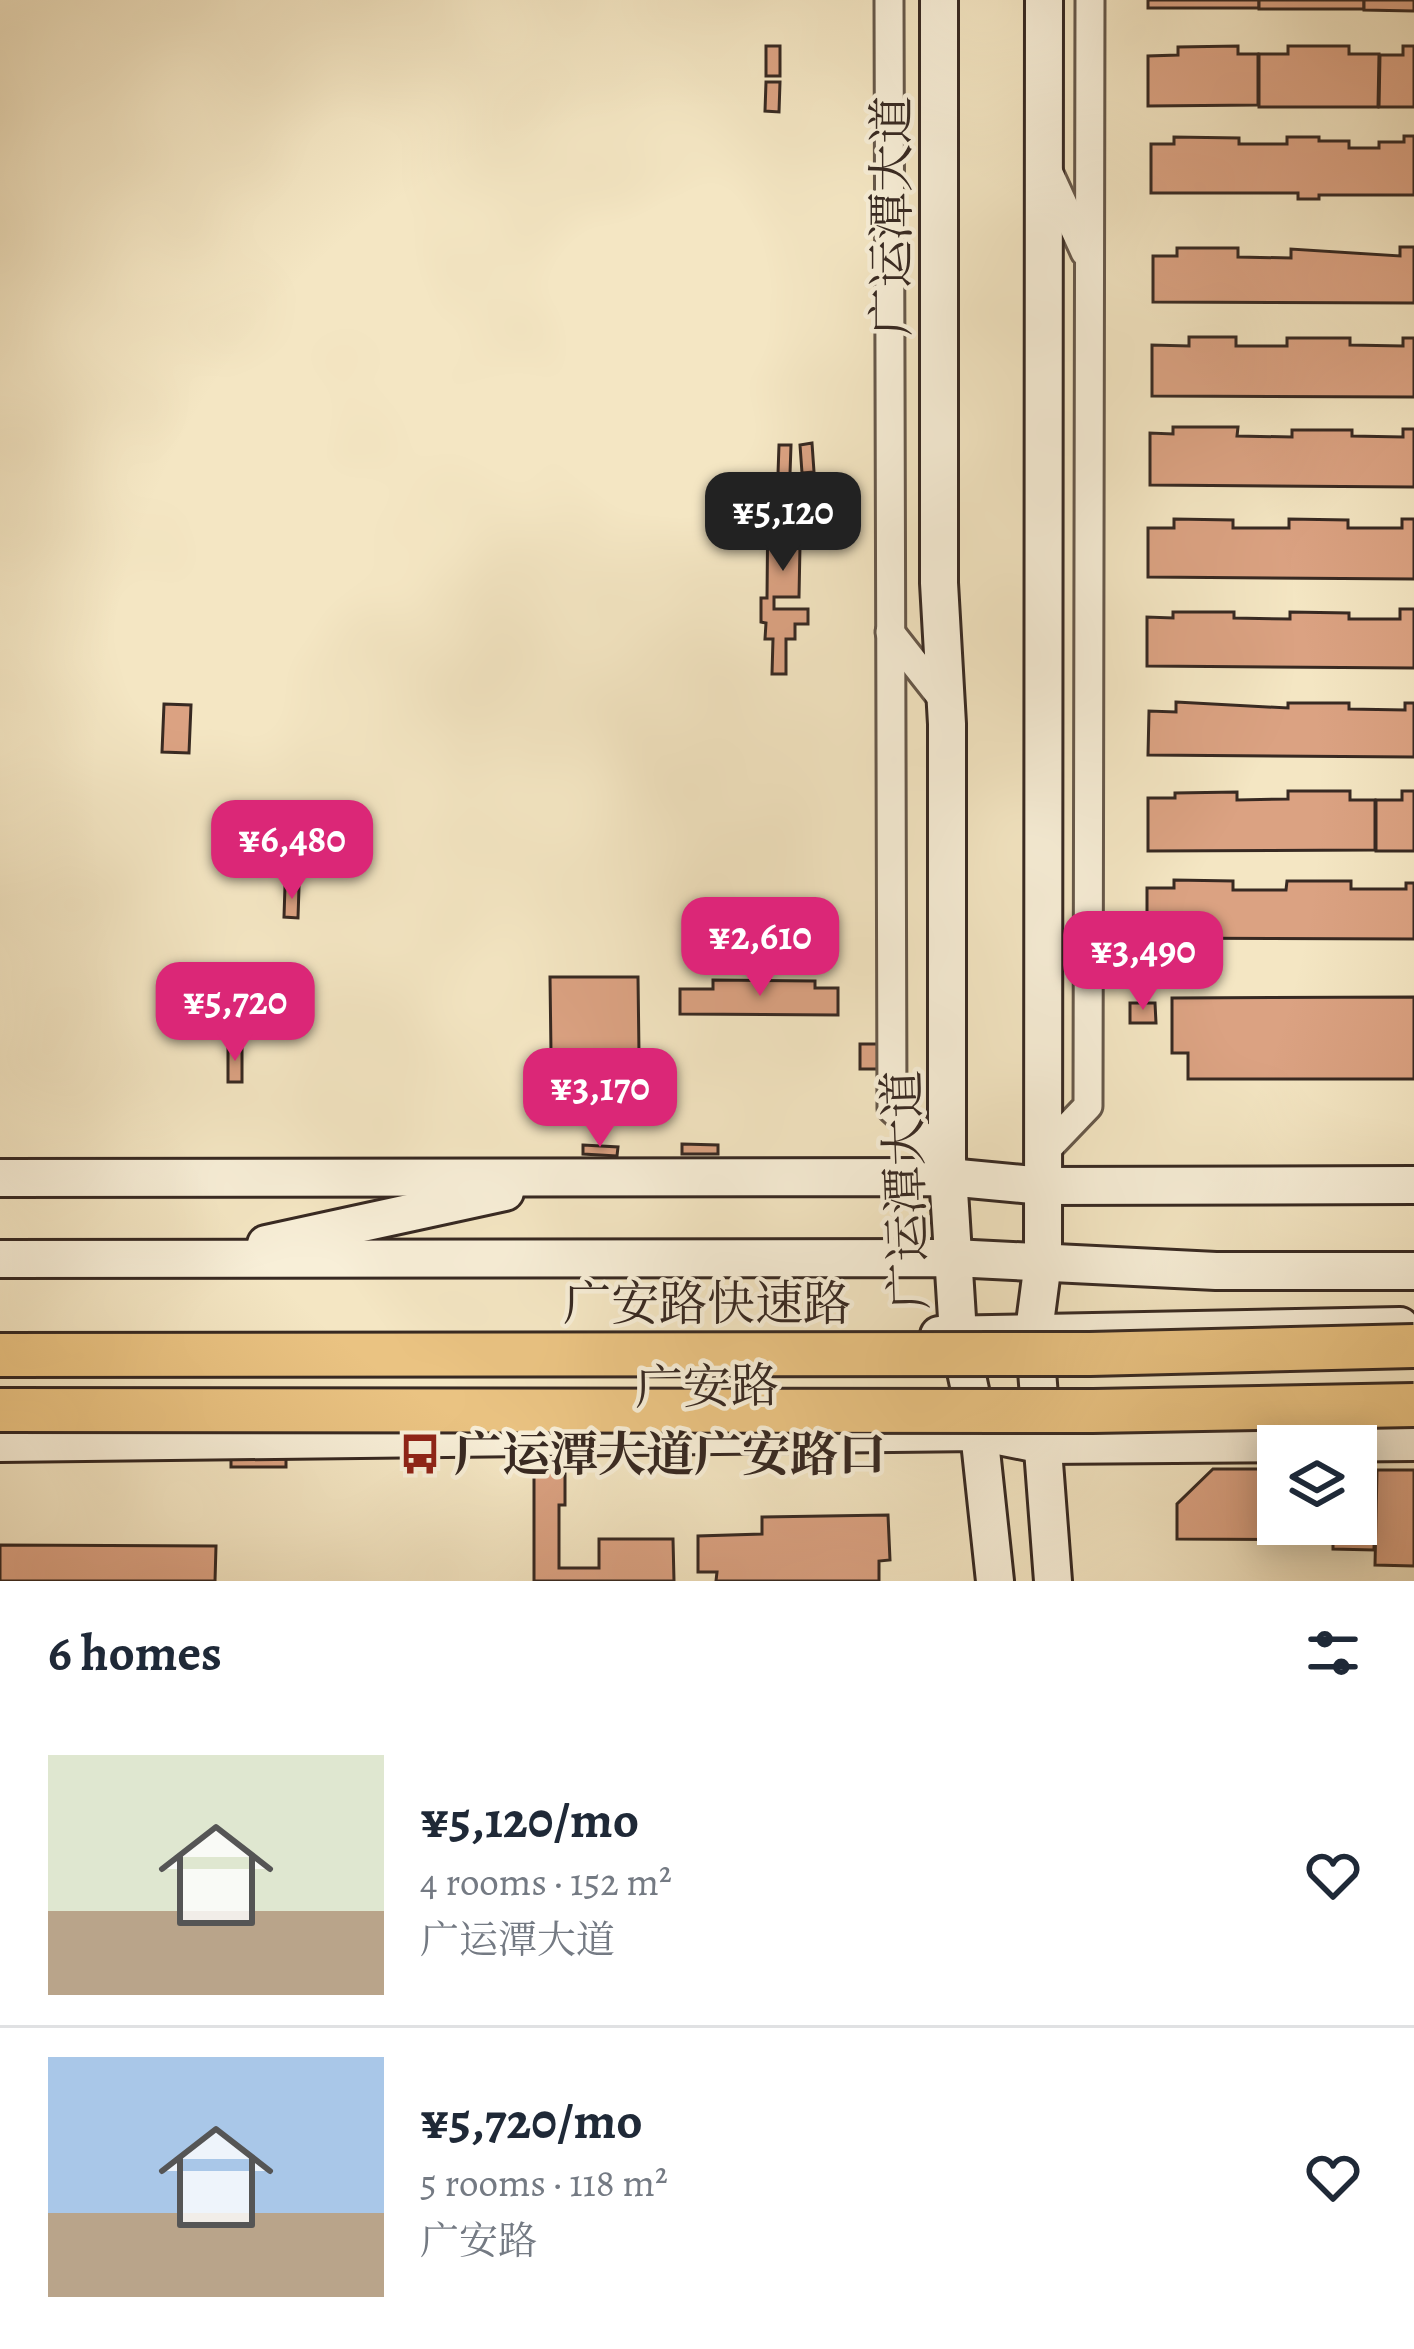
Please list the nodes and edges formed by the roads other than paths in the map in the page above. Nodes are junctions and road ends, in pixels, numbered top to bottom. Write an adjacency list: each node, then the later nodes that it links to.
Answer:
1 (889, 0): 7 (street)
2 (939, 0): 8 (main road, 广运潭大道)
3 (1044, 0): 5 (main road)
4 (1090, 0): 6 (street)
5 (1044, 161): 6 (street); 10 (main road)
6 (1090, 261): 10 (street)
7 (890, 632): 8 (street); 9 (street)
8 (945, 702): 9 (main road, 广运潭大道)
9 (947, 1168): 10 (main road); 11 (main road); 14 (main road, 广运潭大道)
10 (1042, 1170): 13 (main road); 17 (main road)
11 (573, 1177): 12 (main road); 16 (main road)
12 (0, 1178)
13 (1414, 1185)
14 (953, 1258): 16 (main road); 17 (main road); 21 (main road, 广运潭大道)
15 (0, 1259): 16 (main road)
16 (197, 1259)
17 (1043, 1262): 18 (main road); 20 (main road)
18 (1414, 1271)
19 (1414, 1326): 20 (main road)
20 (1034, 1331): 21 (main road); 29 (main road)
21 (958, 1334): 23 (main road); 26 (main road, 广运潭大道)
22 (1414, 1346): 23 (highway, 广安路快速路, bridge)
23 (0, 1353)
24 (1414, 1405): 25 (highway, bridge)
25 (0, 1410)
26 (980, 1432): 28 (main road, 广安路); 29 (main road, 广安路); 30 (main road, 广运潭大道)
27 (1414, 1442): 29 (main road, 广安路)
28 (0, 1443)
29 (1043, 1445): 31 (main road)
30 (994, 1581)
31 (1053, 1581)

